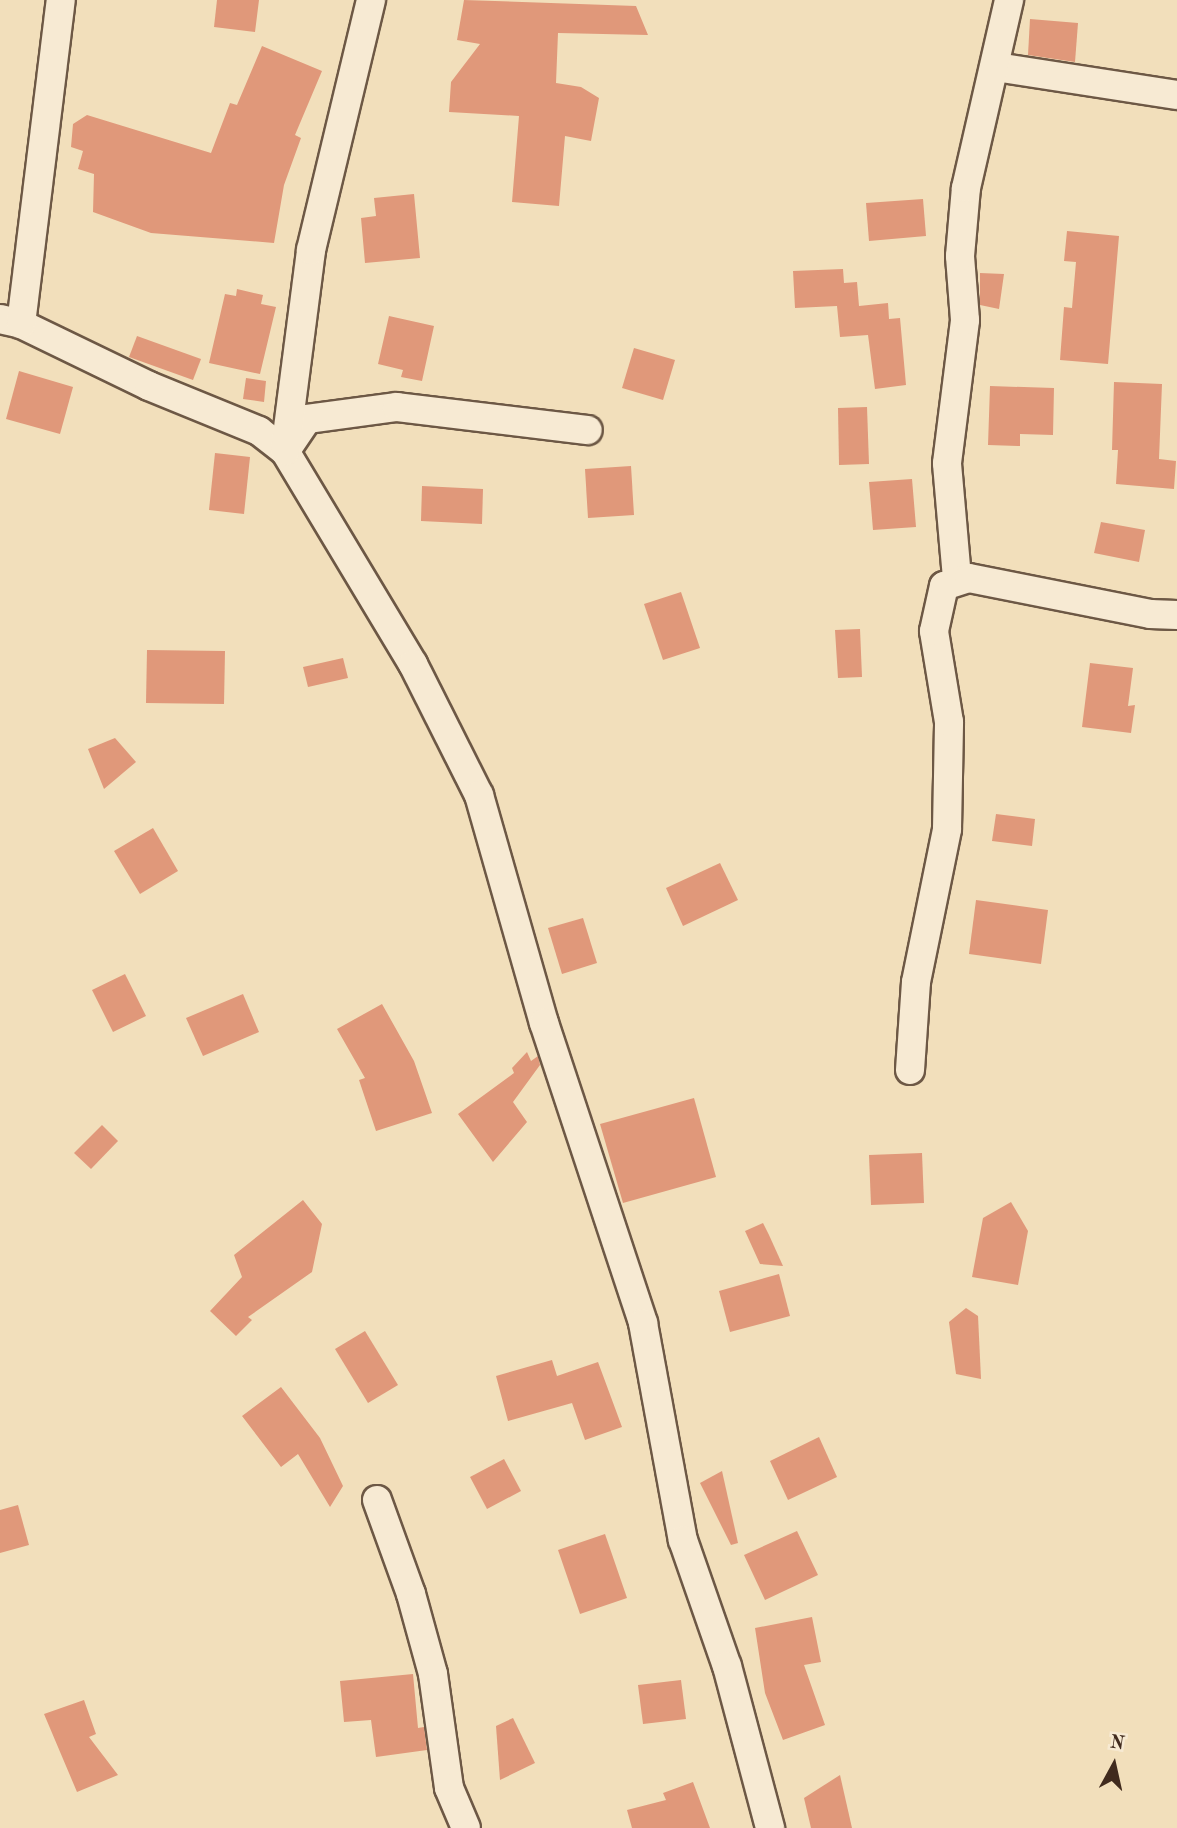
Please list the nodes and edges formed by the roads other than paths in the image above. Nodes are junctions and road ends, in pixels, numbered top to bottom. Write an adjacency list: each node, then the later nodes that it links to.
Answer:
1 (61, 0): 6 (street)
2 (371, 0): 8 (street)
3 (1009, 0): 4 (street)
4 (996, 66): 5 (street); 9 (street)
5 (1177, 95)
6 (11, 321): 8 (street)
7 (588, 430): 8 (street)
8 (285, 451): 14 (street)
9 (957, 578): 10 (street); 11 (street)
10 (1177, 615)
11 (910, 1070)
12 (377, 1500): 13 (street)
13 (466, 1828)
14 (770, 1828)

